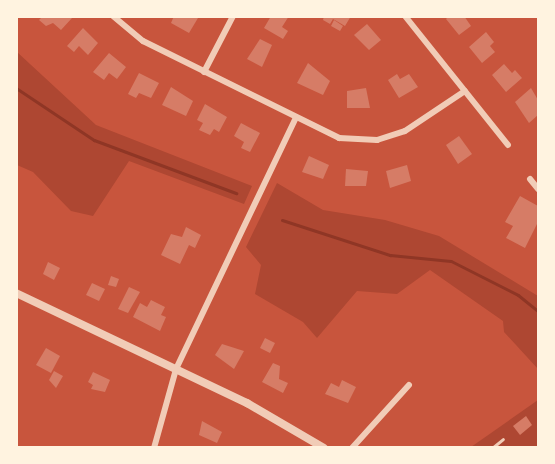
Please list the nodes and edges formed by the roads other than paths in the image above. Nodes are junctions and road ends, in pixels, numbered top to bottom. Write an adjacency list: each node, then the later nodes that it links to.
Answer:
1 (113, 16): 4 (street)
2 (232, 16): 4 (street)
3 (405, 16): 5 (street)
4 (204, 72): 6 (street)
5 (465, 91): 6 (street); 7 (street)
6 (296, 117): 11 (street)
7 (508, 145)
8 (530, 179): 9 (street)
9 (538, 189)
10 (16, 293): 11 (street)
11 (176, 369): 14 (street); 15 (street)
12 (409, 385): 16 (street)
13 (503, 440): 17 (lane)
14 (154, 447)
15 (324, 447)
16 (352, 447)
17 (492, 447)

